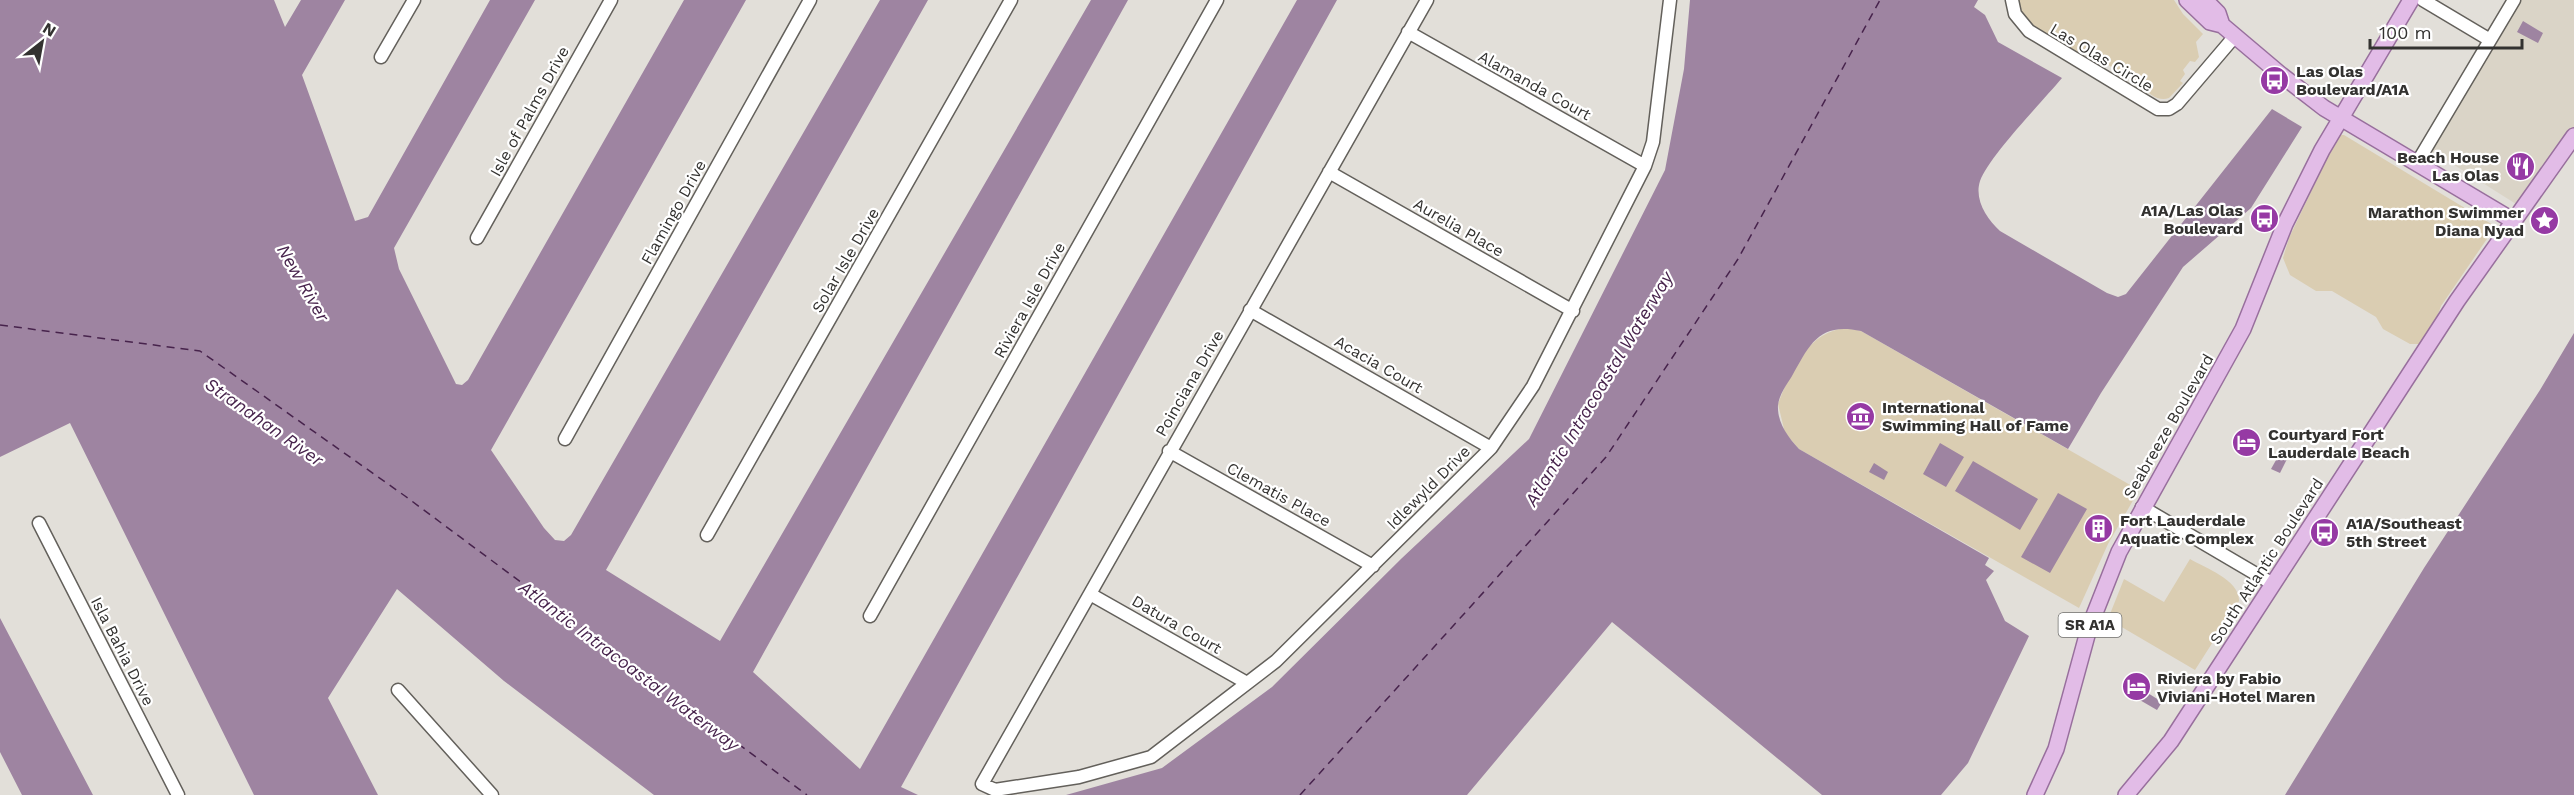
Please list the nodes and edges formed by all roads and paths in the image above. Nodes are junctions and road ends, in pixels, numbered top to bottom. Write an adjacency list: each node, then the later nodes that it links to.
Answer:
1 (414, 0): 18 (street)
2 (611, 0): 25 (street, Isle of Palms Drive)
3 (810, 0): 28 (street, Flamingo Drive)
4 (1011, 0): 33 (street, Solar Isle Drive)
5 (1217, 0): 37 (street, Riviera Isle Drive)
6 (1427, 0): 15 (street, Poinciana Drive)
7 (1670, 0): 22 (street, Idlewyld Drive)
8 (2012, 0): 16 (street, Las Olas Circle)
9 (2187, 0): 14 (main road)
10 (2205, 0): 14 (main road)
11 (2411, 0): 19 (main road, SR A1A)
12 (2423, 0): 17 (street)
13 (2514, 0): 17 (street)
14 (2222, 25): 16 (main road)
15 (1408, 33): 22 (street, Alamanda Court); 23 (street, Poinciana Drive)
16 (2235, 36): 19 (main road)
17 (2490, 40): 21 (street)
18 (381, 57)
19 (2340, 117): 21 (main road); 31 (main road, Seabreeze Boulevard / SR A1A)
20 (2574, 136): 24 (main road, South Atlantic Boulevard)
21 (2417, 163): 24 (main road)
22 (1645, 166): 27 (street, Idlewyld Drive)
23 (1329, 172): 26 (street, Poinciana Drive); 27 (street, Aurelia Place)
24 (2512, 220): 35 (main road, South Atlantic Boulevard)
25 (477, 238)
26 (1250, 310): 29 (street, Acacia Court); 30 (street, Poinciana Drive)
27 (1574, 311): 29 (street, Idlewyld Drive)
28 (565, 440)
29 (1491, 448): 34 (street, Idlewyld Drive)
30 (1169, 451): 34 (street, Clematis Place); 36 (street, Poinciana Drive)
31 (2142, 507): 35 (street); 43 (main road, Seabreeze Boulevard / SR A1A)
32 (39, 523): 41 (street, Isla Bahia Drive)
33 (707, 536)
34 (1373, 566): 38 (street, Idlewyld Drive)
35 (2273, 584): 44 (main road, South Atlantic Boulevard)
36 (1090, 594): 38 (street, Datura Court); 40 (street, Poinciana Drive)
37 (870, 616)
38 (1247, 683): 40 (street, Idlewyld Drive)
39 (398, 690): 42 (street)
40 (982, 784)
41 (178, 795)
42 (492, 795)
43 (2036, 795)
44 (2126, 795)

